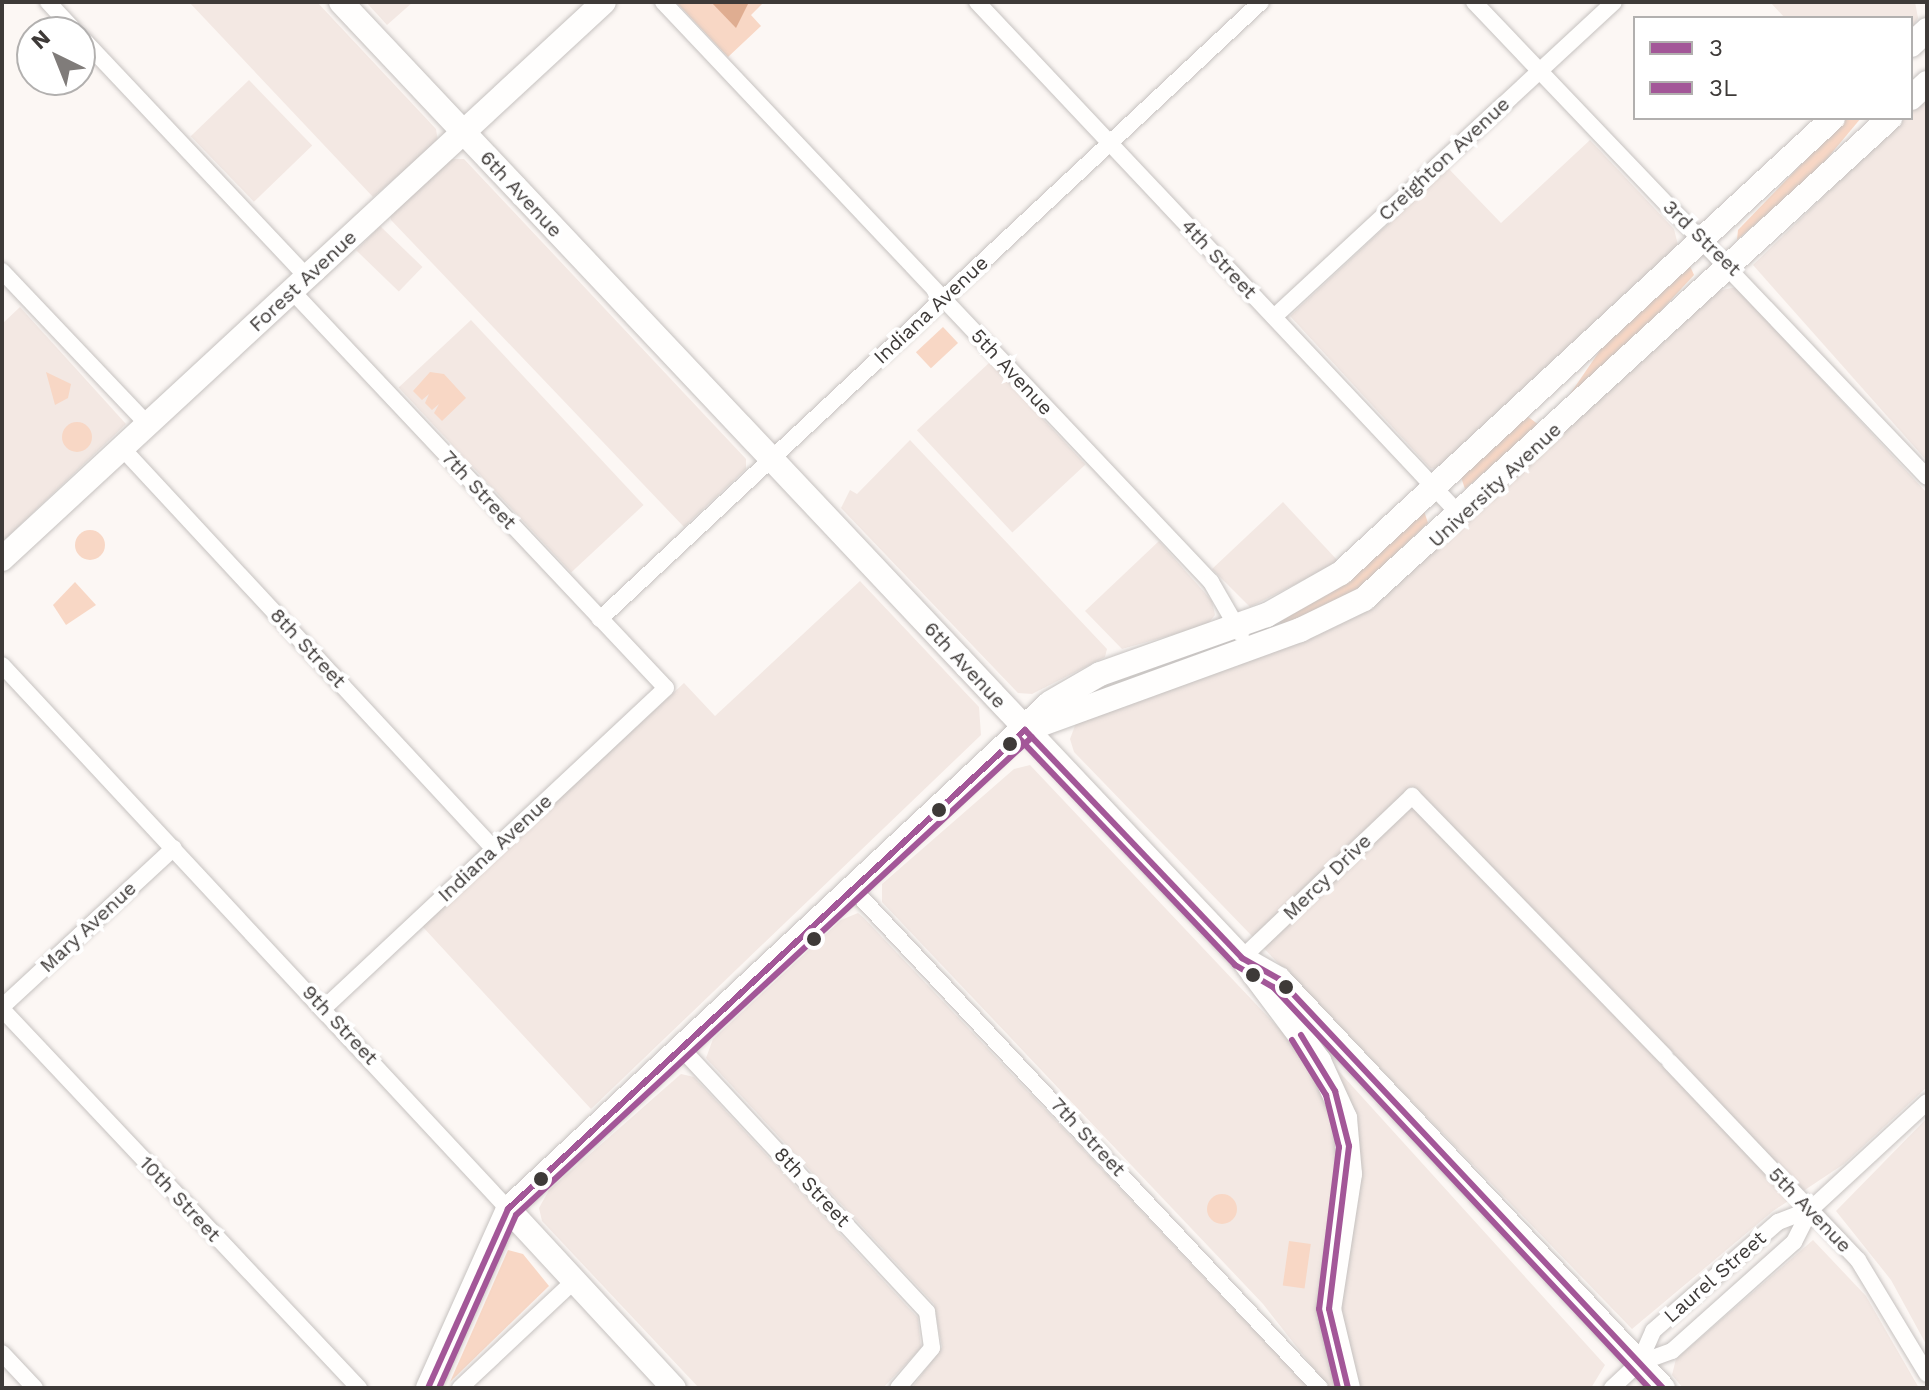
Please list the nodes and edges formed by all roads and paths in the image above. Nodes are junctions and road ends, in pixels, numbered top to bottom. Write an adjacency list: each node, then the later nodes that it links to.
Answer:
1 (341, 2): 12 (main road, 6th Avenue)
2 (604, 2): 12 (main road, Forest Avenue)
3 (663, 2): 18 (street, 5th Avenue)
4 (977, 2): 13 (street, 4th Street)
5 (1261, 2): 13 (street, Indiana Avenue)
6 (1474, 2): 9 (street, 3rd Street)
7 (1614, 2): 9 (street, Creighton Avenue)
8 (96, 54): 17 (street, 7th Street)
9 (1539, 71): 14 (street, 3rd Street); 19 (street, Creighton Avenue)
10 (1831, 120): 14 (main road, University Avenue)
11 (1888, 120): 15 (main road, University Avenue)
12 (463, 133): 17 (main road, Forest Avenue); 22 (main road, 6th Avenue)
13 (1110, 143): 18 (street, Indiana Avenue); 19 (street, 4th Street)
14 (1702, 239): 15 (street, 3rd Street); 24 (main road, University Avenue)
15 (1731, 265): 23 (street, 3rd Street); 25 (main road, University Avenue)
16 (2, 271): 20 (street)
17 (300, 284): 20 (main road, Forest Avenue); 27 (street, 7th Street)
18 (943, 299): 22 (street, Indiana Avenue); 28 (street, 5th Avenue)
19 (1274, 317): 24 (street, 4th Street)
20 (148, 425): 21 (main road, Forest Avenue)
21 (122, 448): 26 (main road, Forest Avenue); 34 (street, 8th Street)
22 (771, 459): 27 (street, Indiana Avenue); 31 (main road, 6th Avenue)
23 (1927, 477)
24 (1436, 488): 25 (street, 4th Street); 28 (main road, University Avenue)
25 (1461, 516): 28 (main road, University Avenue)
26 (2, 559)
27 (600, 619): 30 (street, 7th Street)
28 (1242, 637): 31 (main road, University Avenue)
29 (2, 665): 33 (street, 9th Street)
30 (666, 688): 34 (street, Indiana Avenue)
31 (1025, 730): 35 (main road, University Avenue); 36 (main road, 6th Avenue)
32 (1412, 796): 36 (street, Mercy Drive); 42 (street, 5th Avenue)
33 (174, 848): 37 (street, Mary Avenue); 38 (street, 9th Street)
34 (494, 849): 38 (street, Indiana Avenue)
35 (853, 889): 39 (main road, University Avenue); 53 (street, 7th Street)
36 (1242, 958): 45 (main road, 6th Avenue); 54 (main road)
37 (2, 1008): 48 (street, 10th Street)
38 (324, 1008): 41 (street, 9th Street)
39 (681, 1048): 41 (main road, University Avenue); 52 (street, 8th Street)
40 (1927, 1102): 42 (street, Laurel Street)
41 (508, 1209): 43 (main road, 9th Street); 49 (main road, University Avenue)
42 (1810, 1210): 45 (street, Laurel Street); 45 (street, Laurel Street); 46 (street, 5th Avenue)
43 (574, 1281): 50 (street); 51 (main road, 9th Street)
44 (2, 1353): 47 (street)
45 (1639, 1363): 55 (street, Laurel Street); 56 (main road, 6th Avenue)
46 (1927, 1374)
47 (35, 1388)
48 (359, 1388)
49 (428, 1388)
50 (460, 1388)
51 (674, 1388)
52 (898, 1388)
53 (1320, 1388)
54 (1348, 1388)
55 (1612, 1388)
56 (1663, 1388)

